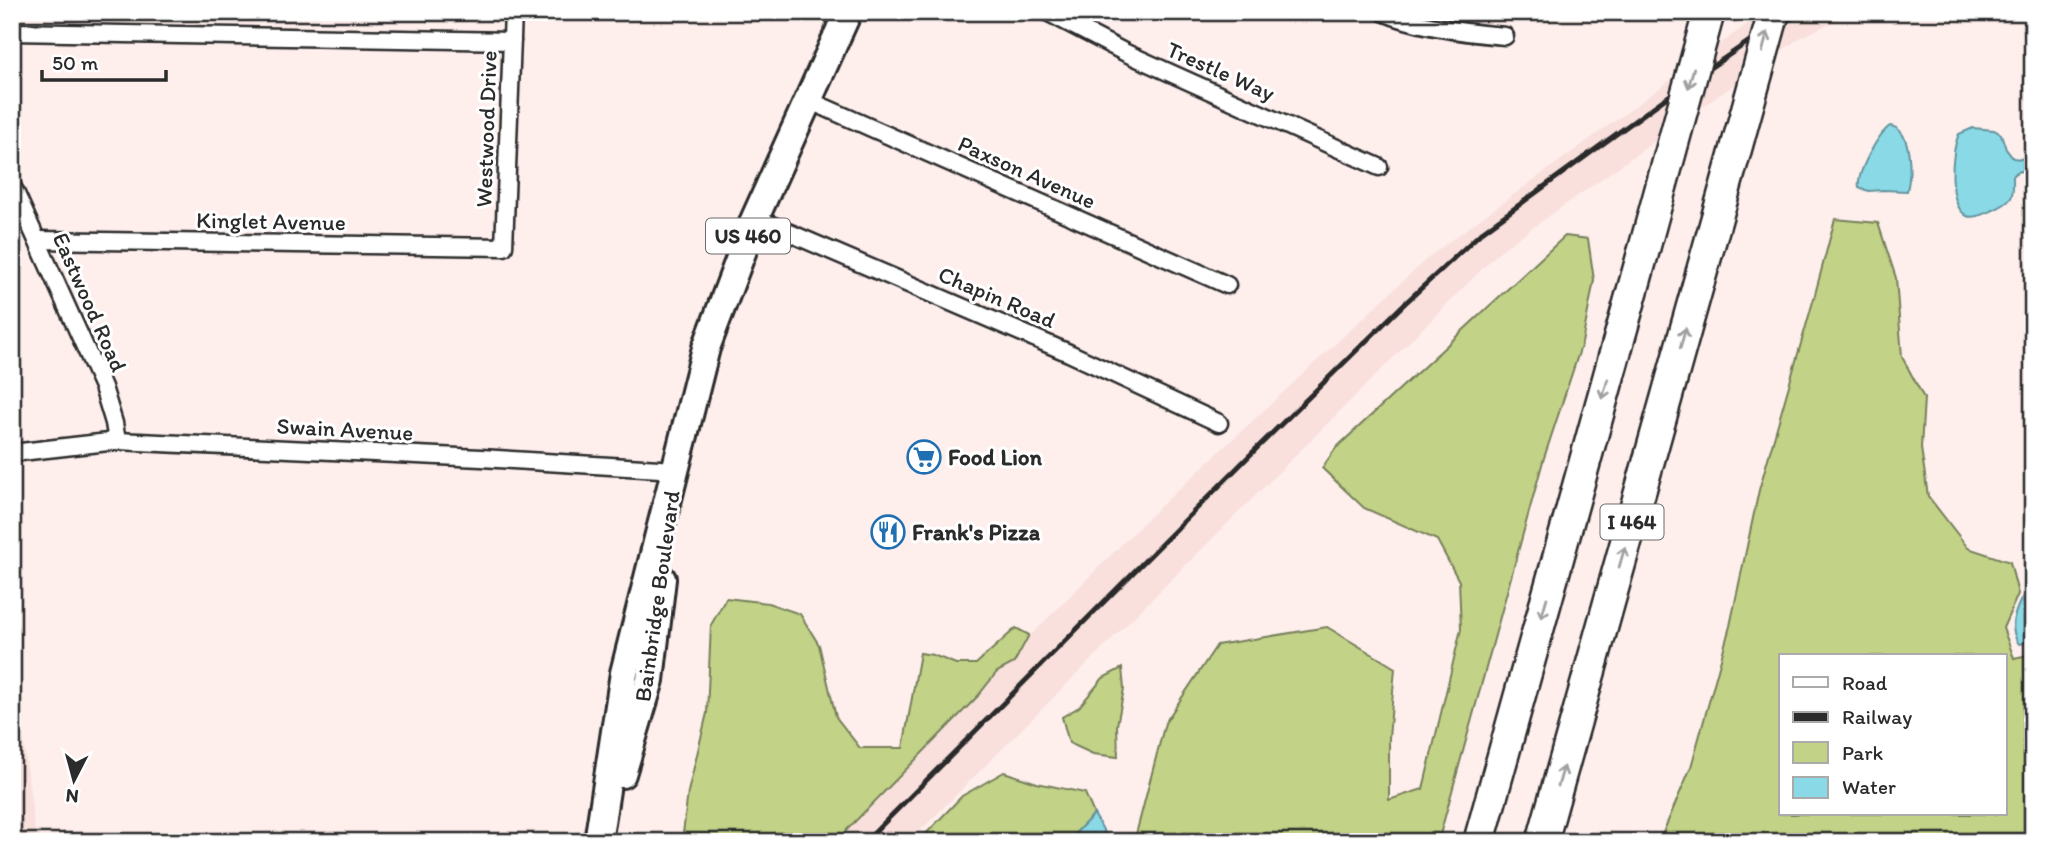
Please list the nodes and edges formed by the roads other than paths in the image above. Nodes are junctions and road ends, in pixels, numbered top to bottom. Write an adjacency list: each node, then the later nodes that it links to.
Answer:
1 (513, 12): 9 (street, Westwood Drive)
2 (848, 12): 10 (main road, Bainbridge Boulevard / US 460)
3 (1047, 12): 11 (street, Trestle Way)
4 (1383, 12): 8 (street)
5 (1709, 12): 22 (highway, I 464, one-way to 22, bridge)
6 (1773, 12): 23 (highway, I 464, one-way to 6, bridge)
7 (12, 32): 9 (street)
8 (1505, 36)
9 (512, 41): 15 (street, Westwood Drive)
10 (808, 100): 13 (main road, Bainbridge Boulevard / US 460); 16 (street, Paxson Avenue)
11 (1379, 167)
12 (12, 185): 14 (street, Eastwood Road)
13 (755, 218): 17 (street, Chapin Road); 20 (main road, Bainbridge Boulevard / US 460)
14 (37, 240): 15 (street, Kinglet Avenue); 18 (street, Eastwood Road)
15 (504, 247)
16 (1227, 285)
17 (1219, 424)
18 (117, 441): 19 (street, Swain Avenue); 20 (street, Swain Avenue)
19 (12, 453)
20 (676, 470): 21 (main road, Bainbridge Boulevard / US 460)
21 (600, 842)
22 (1479, 842)
23 (1542, 842)

